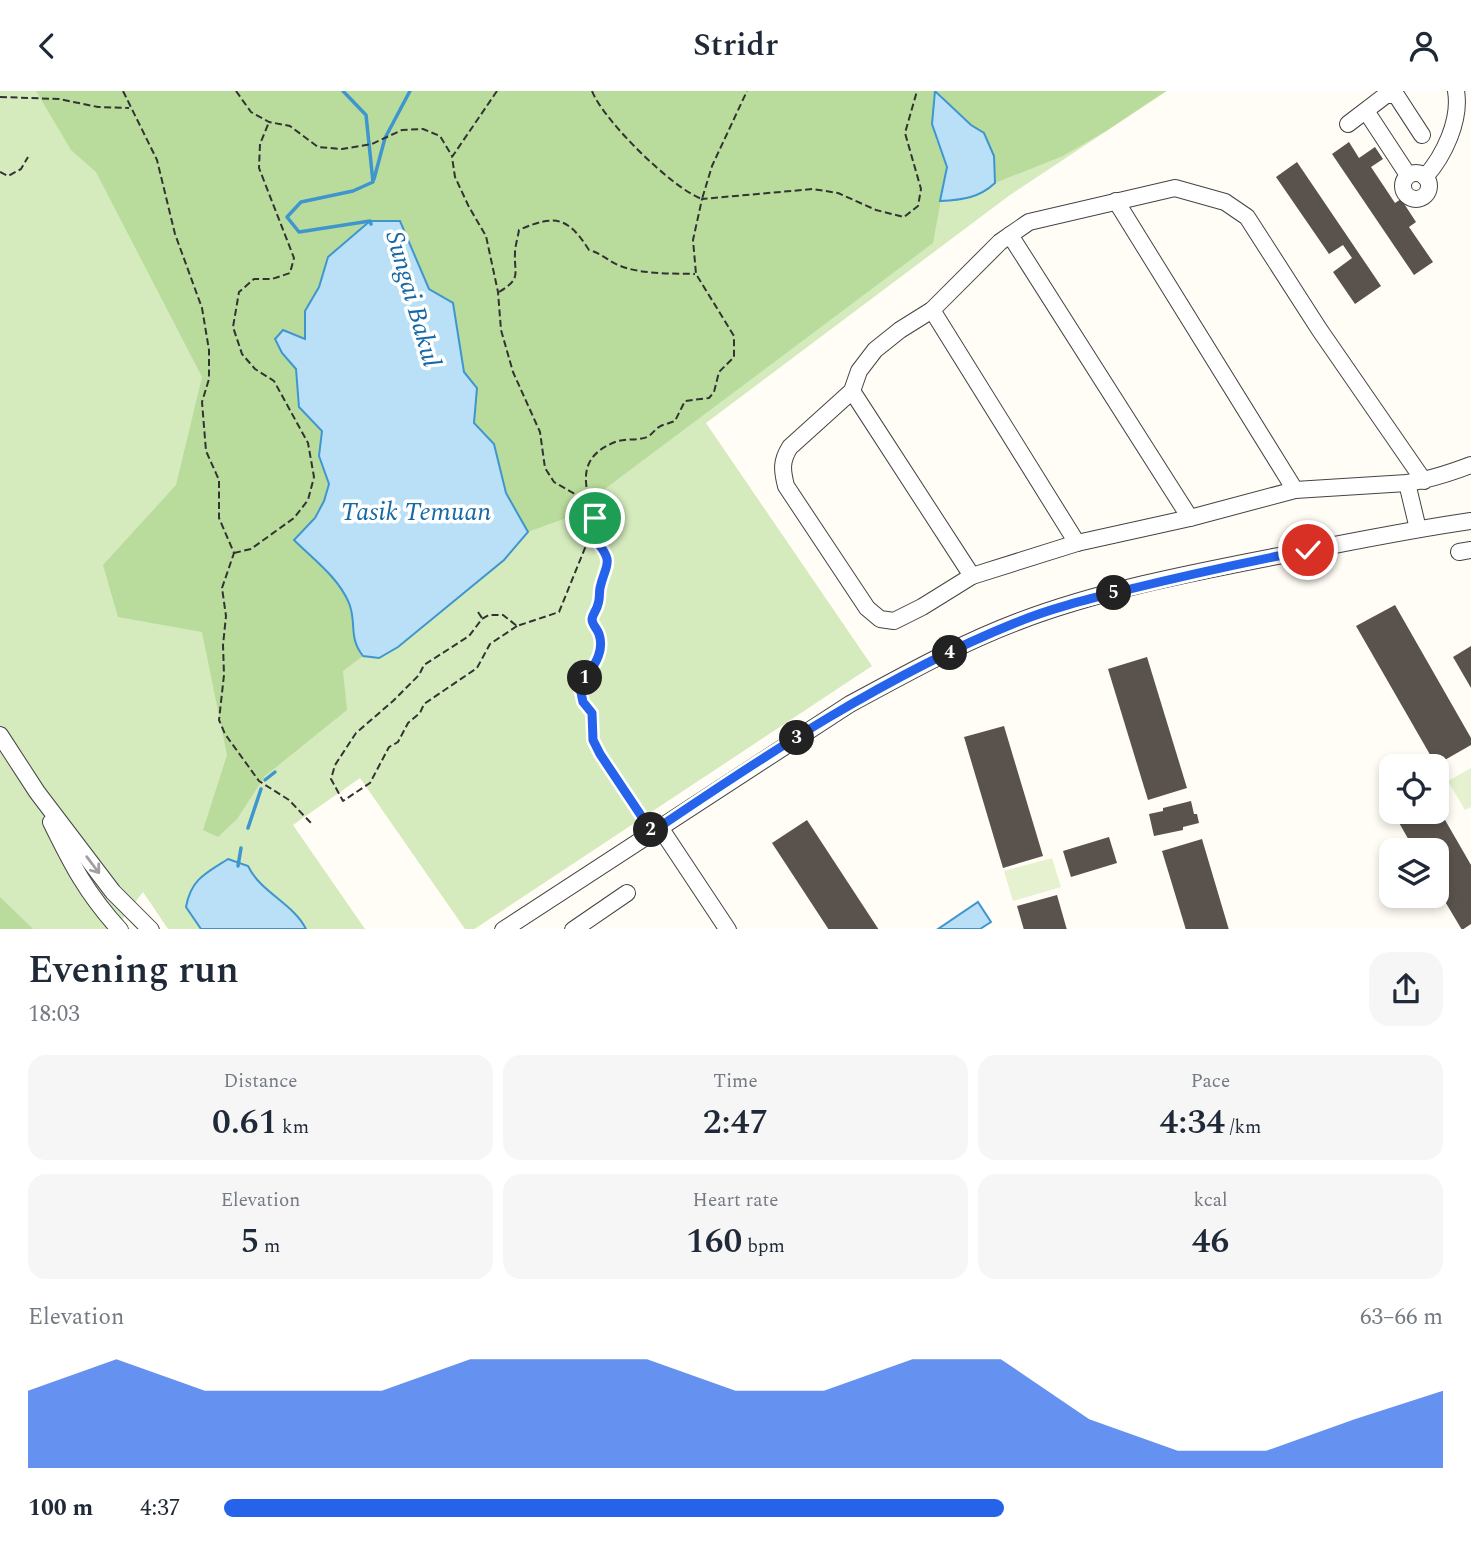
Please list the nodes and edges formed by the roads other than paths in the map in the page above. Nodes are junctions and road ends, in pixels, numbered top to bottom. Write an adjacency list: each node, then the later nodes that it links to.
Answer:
1 (1456, 91): 6 (street)
2 (1367, 111): 3 (street); 4 (street); 5 (street)
3 (1348, 124)
4 (1422, 135)
5 (1408, 176): 6 (street); 6 (street)
6 (1425, 177)
7 (1116, 201): 8 (street); 12 (street); 14 (street)
8 (1010, 235): 9 (street); 15 (street)
9 (932, 310): 10 (street); 18 (street)
10 (852, 391): 19 (street); 19 (street)
11 (1471, 465): 12 (street)
12 (1424, 481): 13 (street)
13 (1406, 483): 14 (street); 17 (street)
14 (1294, 490): 15 (street)
15 (1190, 518): 18 (street)
16 (1471, 521): 17 (street)
17 (1418, 529): 22 (street)
18 (1077, 543): 19 (street)
19 (972, 576)
20 (0, 735): 21 (street)
21 (37, 792): 24 (street); 25 (street, one-way to 25)
22 (656, 829): 26 (street); 28 (street)
23 (627, 894): 27 (street)
24 (120, 929)
25 (151, 929)
26 (503, 929)
27 (573, 929)
28 (728, 929)

